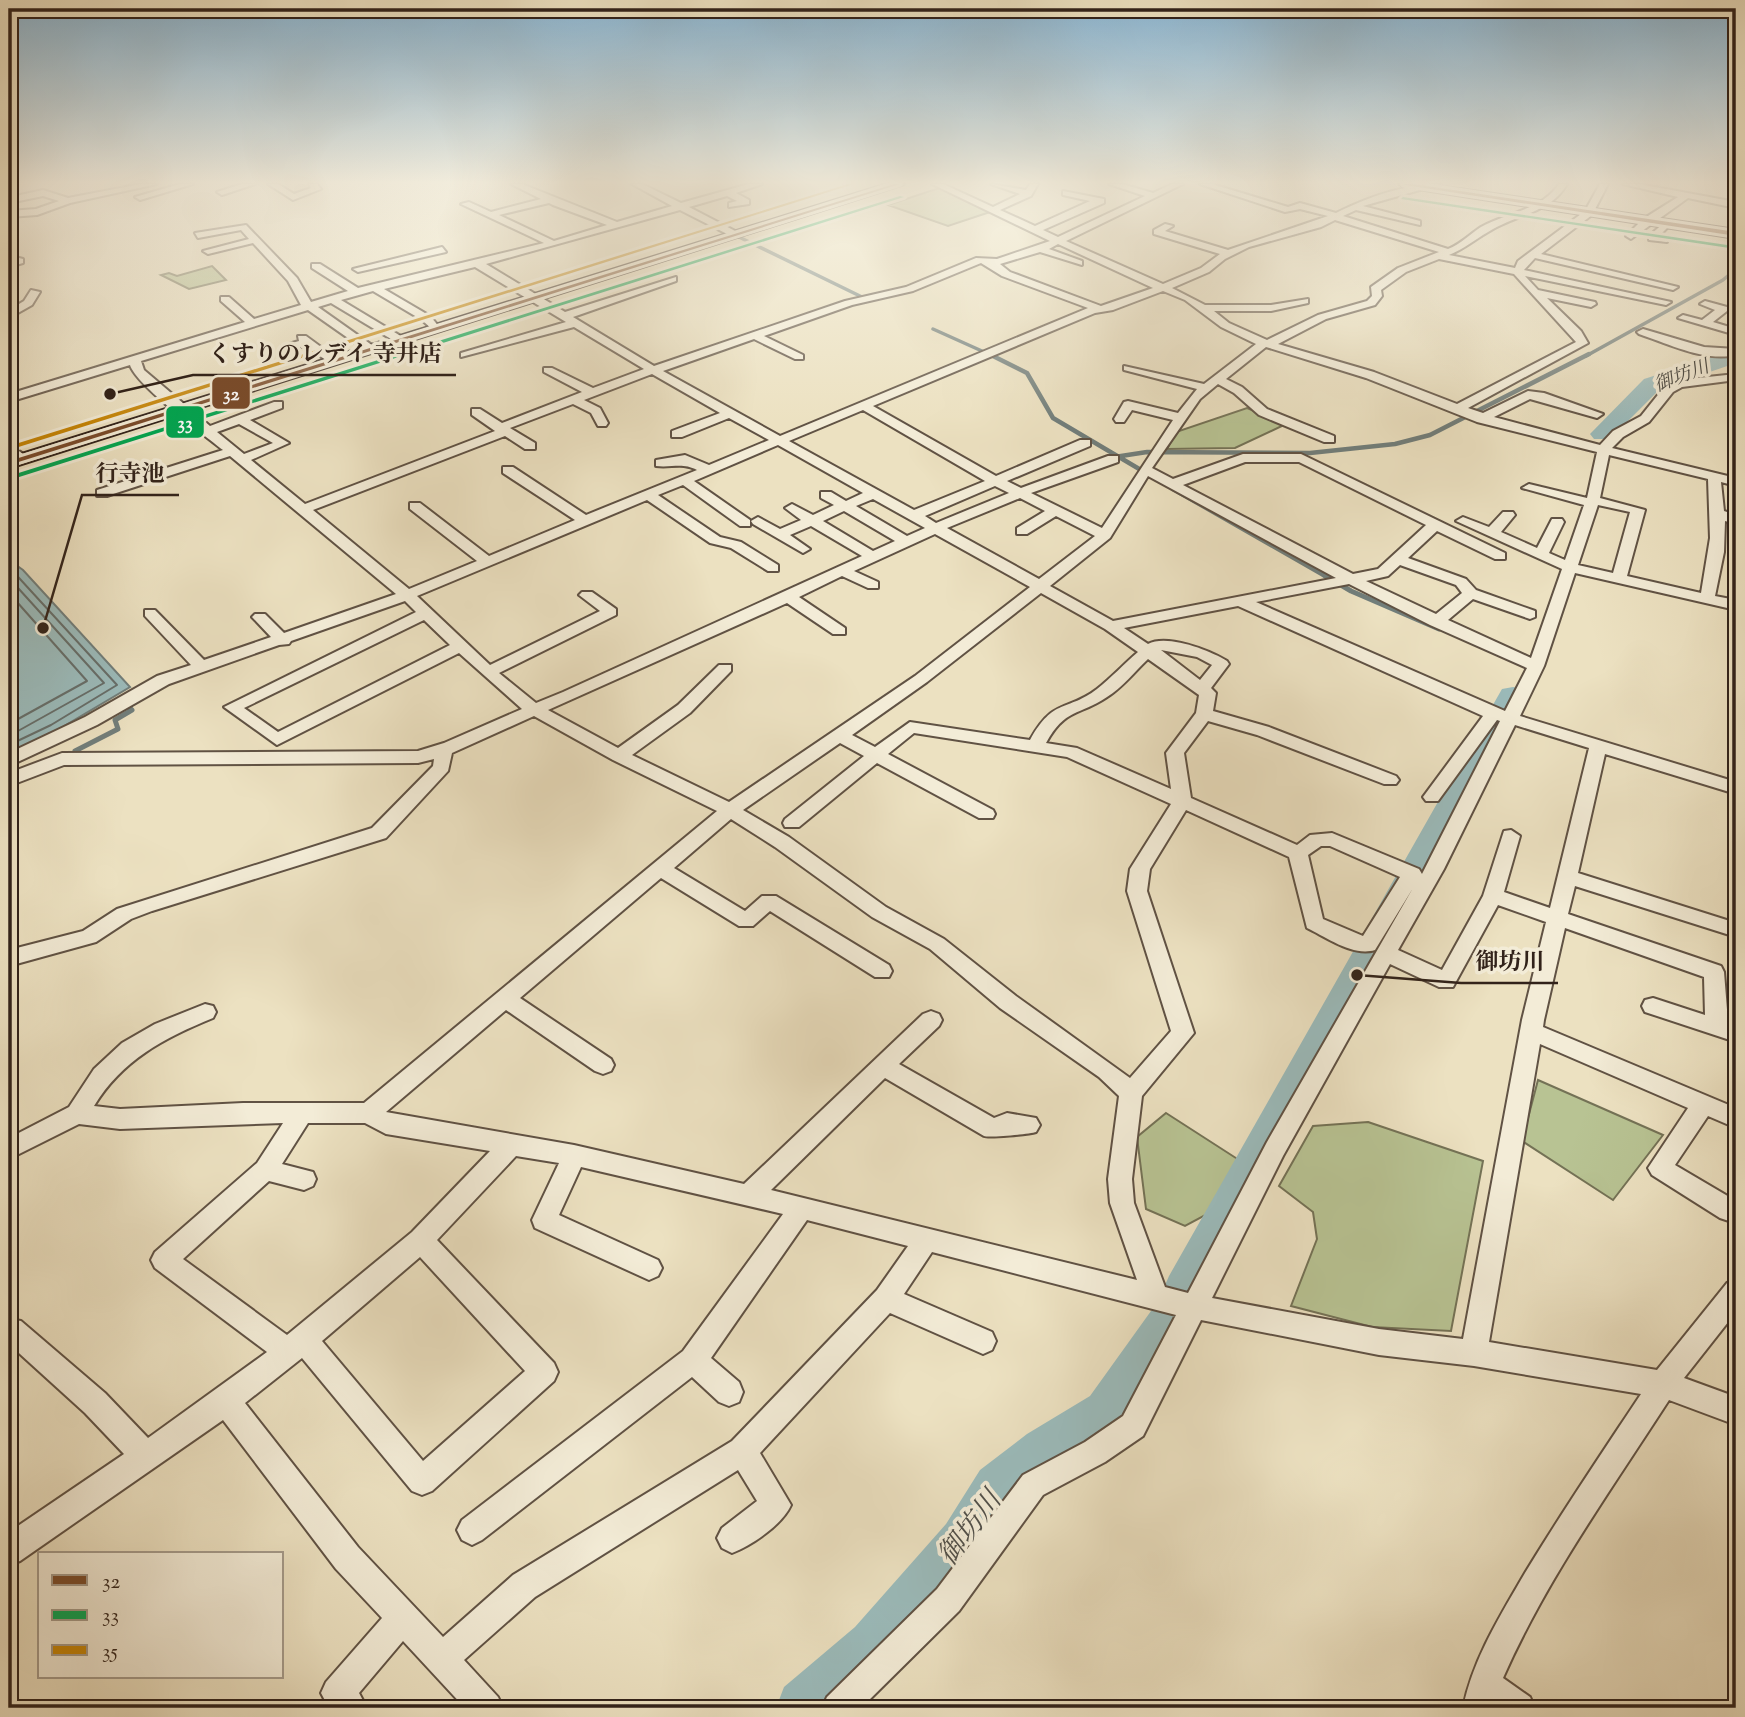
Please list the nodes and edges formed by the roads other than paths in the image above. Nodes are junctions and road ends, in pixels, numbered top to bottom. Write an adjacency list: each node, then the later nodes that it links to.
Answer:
1 (277, 264): 31 (street)
2 (376, 264): 14 (street)
3 (476, 264): 18 (street); 24 (street)
4 (643, 264): 24 (main road)
5 (970, 264): 43 (street)
6 (993, 264): 33 (street)
7 (1112, 264): 19 (street)
8 (1213, 264): 19 (street)
9 (1417, 264): 35 (street)
10 (1486, 264): 15 (street)
11 (1521, 264): 15 (street)
12 (1573, 264): 17 (street)
13 (316, 266): 21 (street)
14 (359, 269)
15 (1518, 272): 23 (street); 28 (street)
16 (672, 279): 37 (street)
17 (1670, 286)
18 (374, 287): 21 (street); 40 (street)
19 (1162, 288): 32 (street); 33 (street)
20 (35, 292): 34 (street)
21 (356, 292): 26 (street)
22 (1290, 292): 27 (street)
23 (1533, 292): 29 (street); 63 (street)
24 (534, 298): 37 (street); 40 (main road)
25 (225, 299): 39 (street)
26 (332, 299): 31 (street); 44 (street)
27 (1304, 301): 32 (street); 35 (street)
28 (1666, 302)
29 (1591, 304)
30 (1705, 304): 38 (street)
31 (309, 306): 39 (street); 47 (street)
32 (1202, 308): 45 (street)
33 (1100, 309): 62 (street)
34 (9, 315)
35 (1322, 317): 45 (street)
36 (1684, 318): 38 (street)
37 (570, 319): 49 (street); 55 (street)
38 (1704, 323): 42 (street)
39 (253, 324): 51 (street)
40 (435, 329): 44 (main road)
41 (1643, 332): 48 (street)
42 (1736, 332)
43 (754, 335): 50 (street); 55 (street)
44 (400, 341): 47 (main road)
45 (1266, 343): 57 (street); 63 (street)
46 (286, 348): 52 (street)
47 (372, 349): 52 (main road)
48 (1736, 352)
49 (465, 355)
50 (799, 357)
51 (135, 360): 59 (street); 64 (street)
52 (334, 362): 64 (main road)
53 (1128, 368): 57 (street)
54 (548, 370): 58 (street)
55 (653, 370): 58 (street); 66 (street)
56 (1736, 377): 81 (street)
57 (1212, 383): 68 (street); 76 (street)
58 (593, 393): 60 (street)
59 (9, 398)
60 (573, 400): 72 (street); 73 (street)
61 (278, 405): 69 (street)
62 (865, 406): 77 (street); 91 (street)
63 (1460, 407): 71 (street)
64 (182, 409): 74 (street); 84 (main road)
65 (476, 412): 73 (street)
66 (730, 413): 75 (street); 77 (street)
67 (1597, 414): 71 (street)
68 (1181, 418): 70 (street); 87 (street)
69 (240, 419): 74 (street); 82 (street)
70 (1120, 419)
71 (1481, 419): 81 (street)
72 (602, 423)
73 (502, 430): 79 (street); 104 (street)
74 (209, 431): 82 (street)
75 (677, 434)
76 (1329, 439)
77 (779, 440): 86 (street); 96 (street)
78 (1085, 443): 91 (street)
79 (530, 446)
80 (9, 448): 84 (street)
81 (1604, 448): 89 (street); 100 (street)
82 (237, 455): 95 (street); 104 (street)
83 (1113, 459): 97 (street)
84 (15, 461)
85 (661, 463): 86 (street)
86 (707, 469): 90 (street)
87 (1145, 469): 93 (street); 119 (street)
88 (508, 470): 112 (street)
89 (1714, 477): 92 (street); 107 (street)
90 (682, 480): 99 (street); 117 (street)
91 (994, 481): 97 (street); 108 (street)
92 (1736, 482)
93 (1172, 484): 114 (street); 131 (street)
94 (1529, 488): 100 (street)
95 (102, 493)
96 (875, 493): 102 (street); 108 (street)
97 (1020, 494): 105 (street); 115 (street)
98 (826, 495): 102 (street)
99 (650, 496): 112 (street); 127 (street)
100 (1592, 501): 128 (street); 130 (street)
101 (415, 506): 126 (street)
102 (846, 506): 109 (street); 120 (street)
103 (792, 508): 109 (street)
104 (302, 510): 135 (street)
105 (1055, 511): 116 (street); 119 (street)
106 (1508, 514): 118 (street)
107 (1718, 514): 110 (street); 140 (street)
108 (915, 515): 115 (street)
109 (813, 520): 117 (street); 122 (street)
110 (1736, 520)
111 (1463, 521): 118 (street)
112 (587, 522): 126 (street)
113 (1557, 522): 124 (street)
114 (1436, 524): 123 (street); 125 (street)
115 (939, 529): 129 (street); 133 (street)
116 (1022, 531)
117 (780, 534): 121 (street)
118 (1491, 534): 124 (street)
119 (1105, 535): 133 (street)
120 (901, 538)
121 (803, 549)
122 (867, 554)
123 (1500, 556)
124 (1540, 556): 128 (street)
125 (1398, 559): 131 (street); 134 (street)
126 (488, 562): 135 (street)
127 (773, 568)
128 (1572, 568): 130 (street); 151 (street)
129 (845, 572): 132 (street); 137 (street)
130 (1619, 579): 140 (street)
131 (1350, 581): 138 (street); 145 (street)
132 (873, 585)
133 (1041, 587): 146 (street); 159 (street)
134 (1471, 593): 143 (street); 145 (street)
135 (407, 595): 142 (street); 148 (street)
136 (587, 595): 154 (street)
137 (788, 597): 147 (street); 156 (street)
138 (1242, 602): 146 (street); 158 (street)
139 (1736, 605): 140 (street)
140 (1713, 606)
141 (150, 613): 152 (street)
142 (426, 613): 149 (street); 149 (street)
143 (1530, 614)
144 (261, 617): 148 (street)
145 (1436, 622): 151 (street)
146 (1111, 626): 150 (street)
147 (839, 631)
148 (283, 641): 152 (street)
149 (460, 646): 154 (street)
150 (1148, 651): 155 (street); 155 (street); 160 (street)
151 (1536, 666): 158 (street)
152 (202, 667): 165 (street)
153 (724, 668): 163 (street)
154 (488, 672): 156 (street)
155 (1203, 687): 157 (street)
156 (535, 710): 162 (street); 163 (street)
157 (1204, 714): 167 (street); 170 (street)
158 (1501, 716): 161 (street); 169 (street); 181 (street)
159 (839, 735): 164 (street); 171 (street)
160 (1035, 747): 164 (street); 170 (street)
161 (1598, 747): 168 (street); 177 (street)
162 (443, 752): 166 (street); 182 (street)
163 (619, 756): 171 (street)
164 (875, 756): 172 (street); 173 (street)
165 (9, 760)
166 (9, 780)
167 (1390, 780)
168 (1736, 788)
169 (1432, 796)
170 (1182, 801): 175 (street); 192 (street)
171 (730, 810): 176 (street); 192 (street)
172 (986, 814)
173 (792, 823)
174 (1511, 836): 178 (street)
175 (1298, 853): 175 (street)
176 (659, 868): 183 (street); 184 (street)
177 (1568, 877): 179 (street); 180 (street)
178 (1493, 896): 179 (street); 181 (street)
179 (1558, 917): 188 (street); 189 (street)
180 (1736, 930)
181 (1385, 953): 213 (street)
182 (9, 958)
183 (882, 971)
184 (504, 998): 190 (street); 195 (street)
185 (1653, 1006): 188 (street)
186 (205, 1012): 196 (street)
187 (930, 1020): 191 (street)
188 (1727, 1030)
189 (1531, 1031): 193 (street); 217 (street)
190 (603, 1065)
191 (883, 1066): 198 (street); 204 (street)
192 (1131, 1093): 211 (street)
193 (1703, 1104): 197 (street); 205 (street)
194 (302, 1113): 195 (street); 196 (street); 202 (street)
195 (369, 1113): 199 (street)
196 (76, 1114): 200 (street)
197 (1736, 1118)
198 (1028, 1125)
199 (509, 1146): 201 (street); 207 (street)
200 (9, 1149)
201 (574, 1155): 204 (street); 209 (street)
202 (265, 1170): 203 (street); 216 (street)
203 (304, 1179)
204 (749, 1195): 206 (street)
205 (1736, 1207)
206 (802, 1208): 208 (street); 218 (street)
207 (421, 1240): 216 (street); 216 (street)
208 (926, 1240): 211 (street); 212 (street)
209 (649, 1268)
210 (1736, 1292): 219 (street)
211 (1155, 1295): 213 (street)
212 (886, 1299): 215 (street); 223 (street)
213 (1195, 1307): 217 (street); 233 (street)
214 (12, 1330): 224 (street)
215 (983, 1341)
216 (296, 1345): 221 (street)
217 (1474, 1353): 219 (street)
218 (693, 1360): 220 (street); 225 (street)
219 (1663, 1384): 222 (street); 230 (street)
220 (729, 1392)
221 (226, 1401): 224 (street); 228 (street)
222 (1736, 1411)
223 (742, 1451): 226 (street); 229 (street)
224 (146, 1456): 227 (street)
225 (472, 1530)
226 (732, 1538)
227 (9, 1550)
228 (403, 1618): 229 (street); 231 (street)
229 (442, 1660): 232 (street)
230 (1481, 1696): 234 (street)
231 (351, 1708)
232 (487, 1708)
233 (838, 1708)
234 (1519, 1708)

